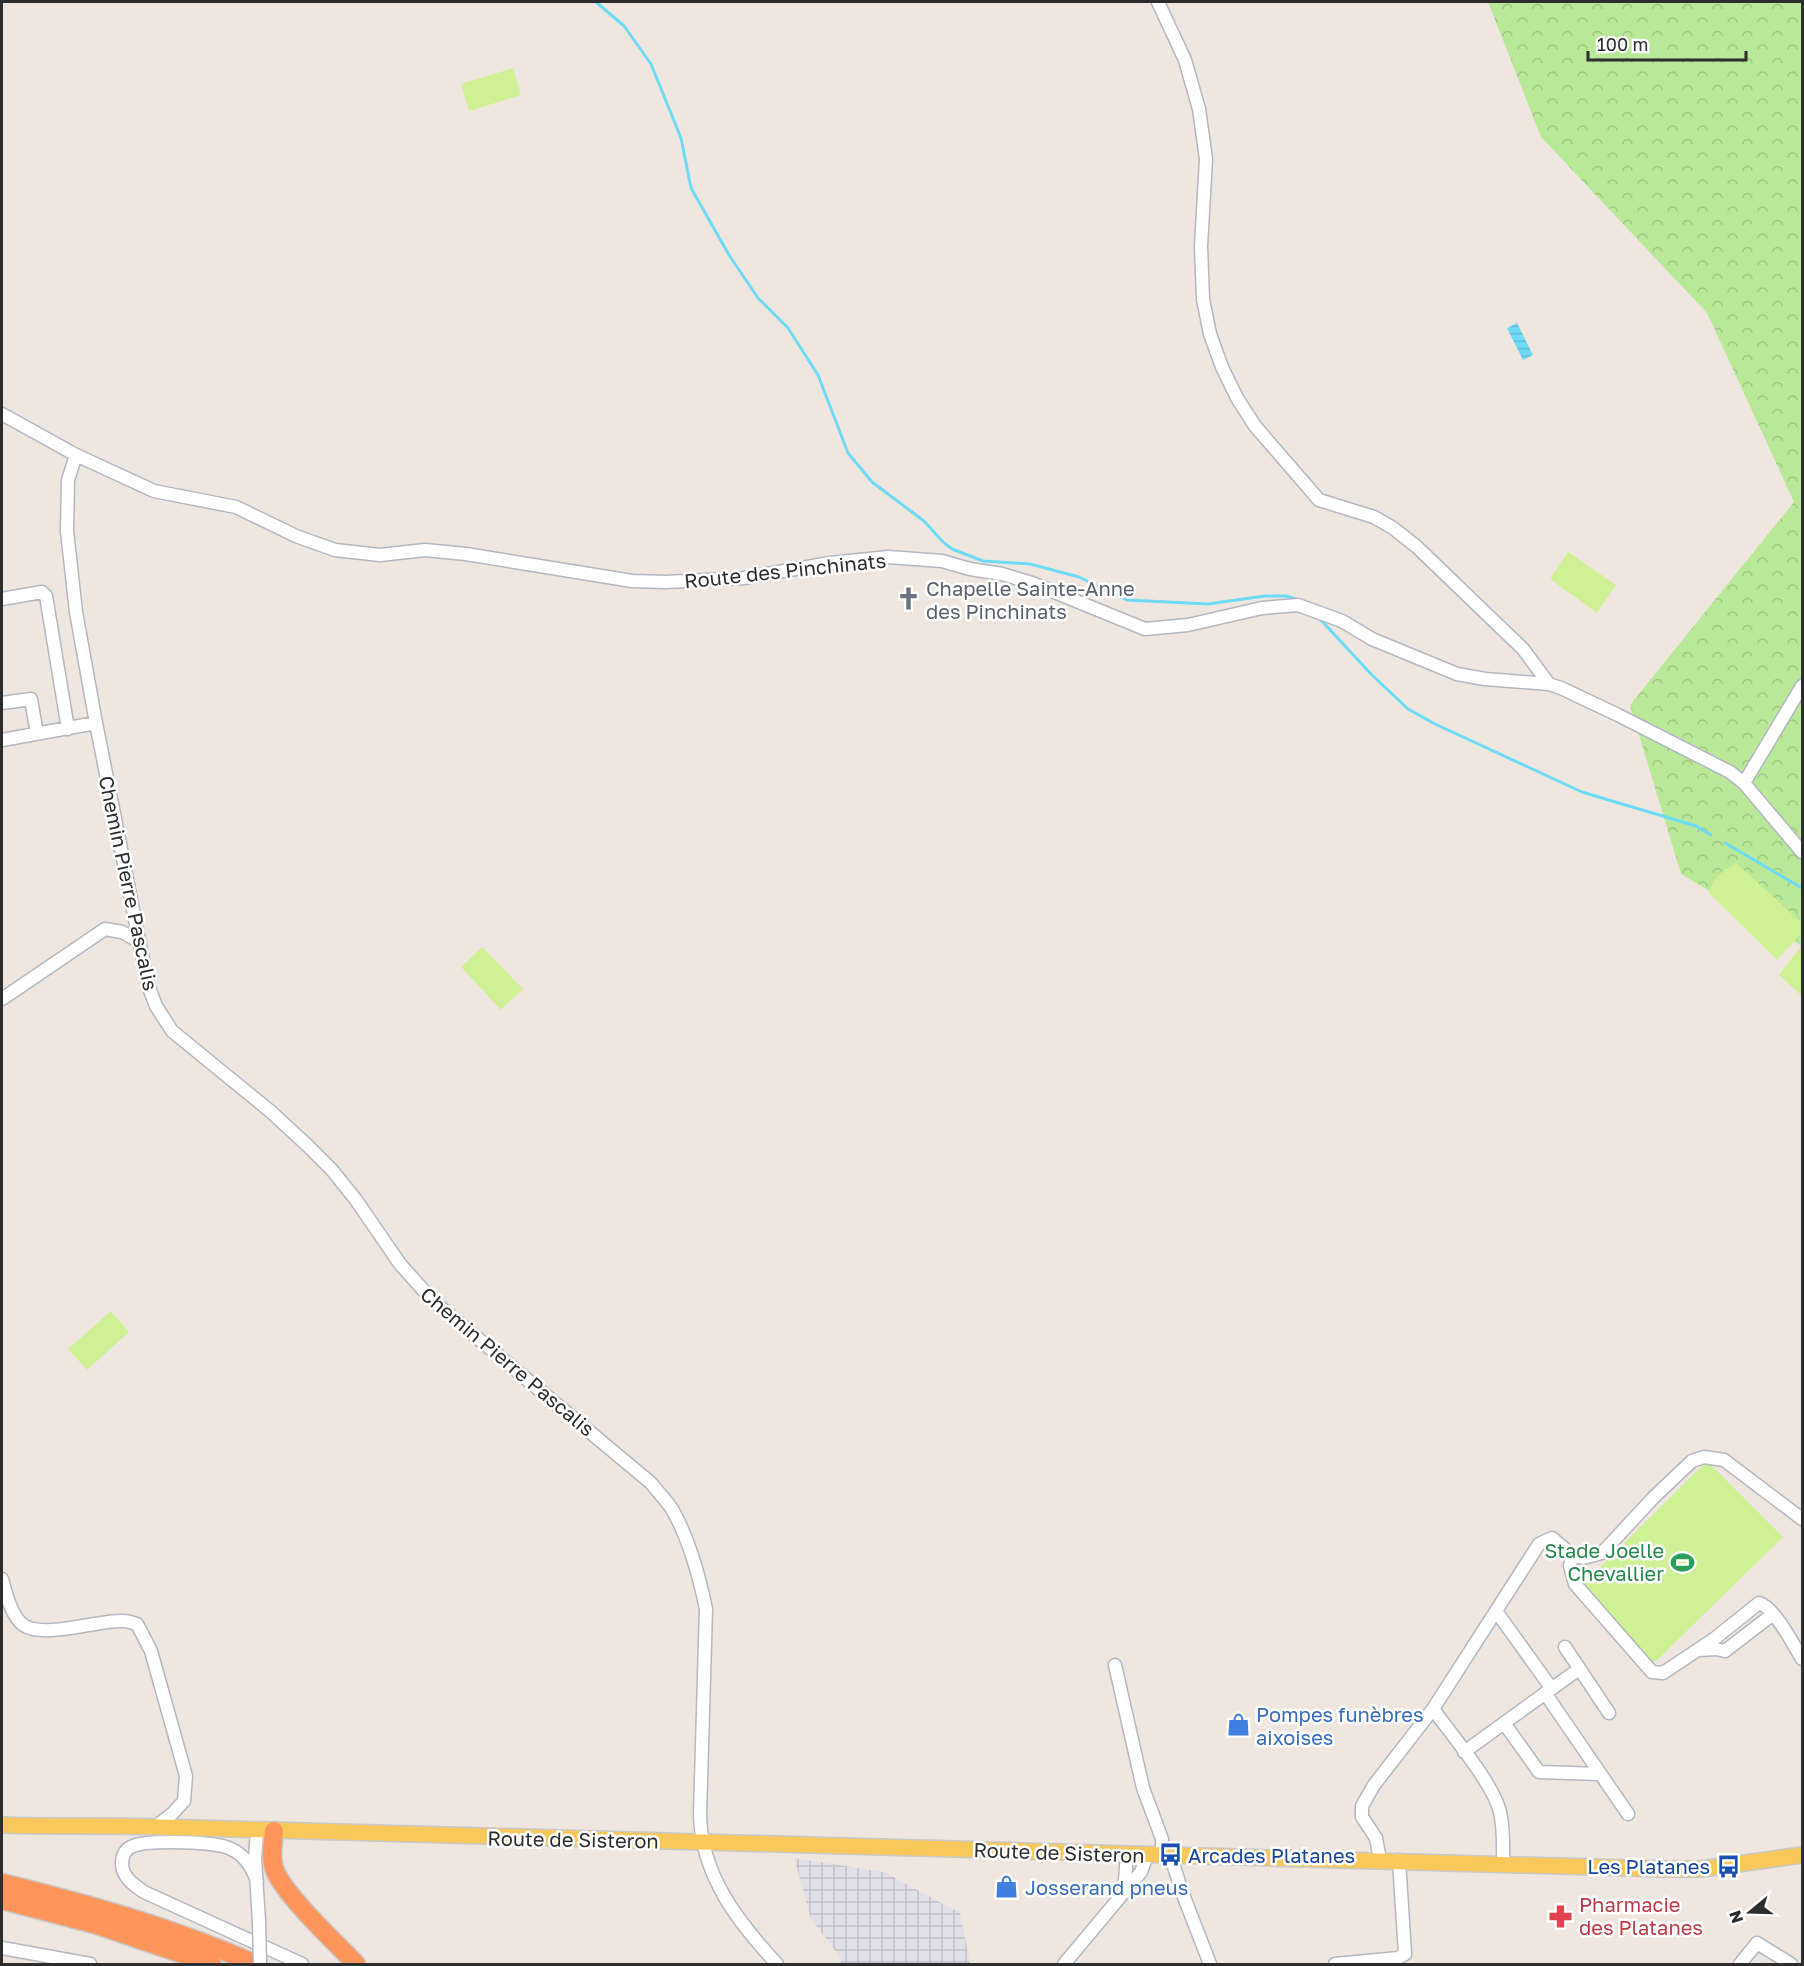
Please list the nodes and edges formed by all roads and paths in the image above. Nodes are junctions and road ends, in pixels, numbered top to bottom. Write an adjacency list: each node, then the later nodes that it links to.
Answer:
1 (1158, 2): 5 (street)
2 (2, 414): 3 (street, Route des Pinchinats)
3 (76, 455): 5 (street, Route des Pinchinats); 8 (street, Chemin Pierre Pascalis)
4 (2, 599): 9 (street)
5 (1549, 684): 12 (street, Route des Pinchinats)
6 (1803, 686): 12 (street)
7 (2, 703): 10 (street)
8 (96, 723): 9 (street); 14 (street, Chemin Pierre Pascalis)
9 (68, 729): 10 (street)
10 (37, 734): 11 (street)
11 (2, 740)
12 (1744, 783): 13 (street, Route des Pinchinats)
13 (1803, 852)
14 (140, 942): 15 (street); 37 (street, Chemin Pierre Pascalis)
15 (2, 999)
16 (1803, 1519): 17 (street)
17 (1572, 1555): 19 (street); 22 (street)
18 (2, 1580): 35 (street)
19 (1496, 1611): 26 (street); 27 (street)
20 (1773, 1614): 22 (street); 22 (street); 23 (street)
21 (1565, 1647): 25 (street)
22 (1695, 1650)
23 (1803, 1659)
24 (1115, 1665): 39 (street)
25 (1579, 1669): 26 (street); 28 (street)
26 (1549, 1691): 29 (street); 31 (street)
27 (1433, 1709): 30 (street); 41 (street)
28 (1609, 1713)
29 (1504, 1723): 30 (street); 31 (street)
30 (1464, 1752): 43 (street)
31 (1600, 1774): 32 (street)
32 (1628, 1814)
33 (2, 1825): 34 (main road, Route de Sisteron)
34 (72, 1827): 35 (main road, Route de Sisteron); 36 (main road, Route de Sisteron)
35 (155, 1827): 36 (main road, Route de Sisteron)
36 (266, 1836): 37 (main road, Route de Sisteron); 44 (street); 54 (highway)
37 (703, 1842): 38 (main road, Route de Sisteron); 55 (street, Chemin Pierre Pascalis)
38 (1127, 1854): 39 (main road, Route de Sisteron); 46 (street)
39 (1160, 1855): 41 (main road, Route de Sisteron); 46 (street); 57 (street)
40 (1803, 1855): 43 (main road, Route de Sisteron)
41 (1380, 1860): 42 (main road, Route de Sisteron)
42 (1399, 1860): 43 (main road, Route de Sisteron); 58 (street)
43 (1503, 1863)
44 (257, 1881): 52 (street, bridge); 53 (street)
45 (2, 1883): 51 (highway)
46 (1124, 1893): 56 (street)
47 (2, 1900): 50 (highway)
48 (2, 1948): 49 (street)
49 (90, 1965)
50 (212, 1965)
51 (255, 1965)
52 (260, 1965)
53 (302, 1965)
54 (356, 1965)
55 (777, 1965)
56 (1064, 1965)
57 (1210, 1965)
58 (1335, 1965)
59 (1740, 1965): 60 (street)
60 (1791, 1965)

